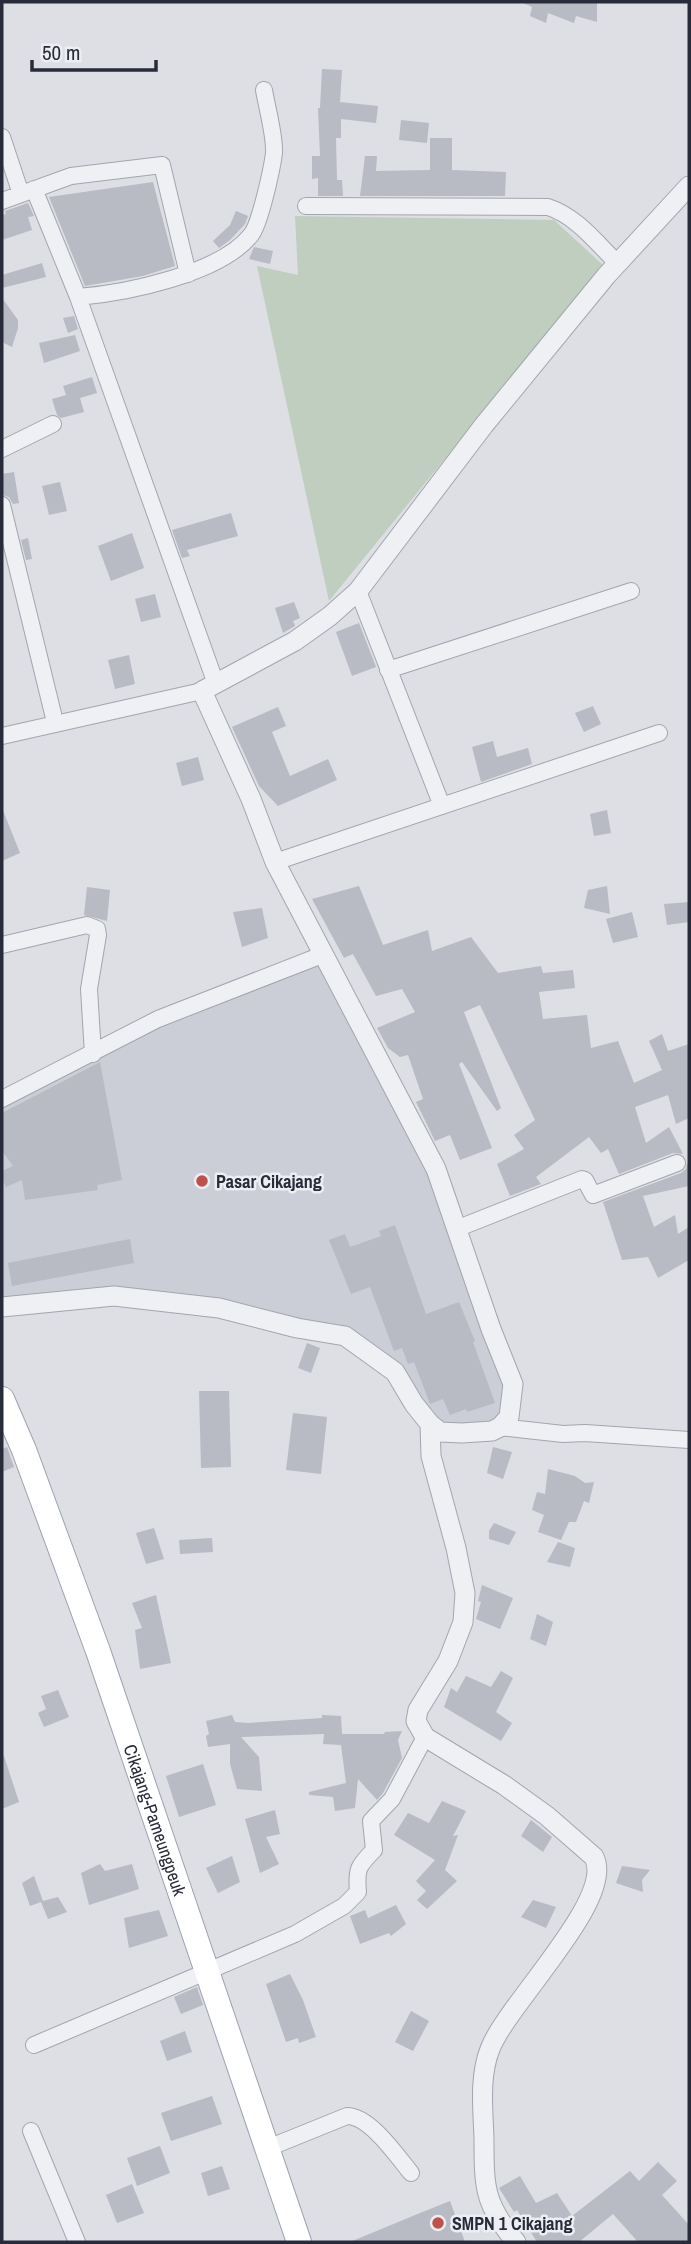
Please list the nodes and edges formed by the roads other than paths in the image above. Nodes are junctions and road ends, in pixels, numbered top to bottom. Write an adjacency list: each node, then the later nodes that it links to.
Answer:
1 (264, 90): 8 (street)
2 (2, 137): 4 (street)
3 (689, 186): 7 (street)
4 (28, 191): 5 (street); 8 (street); 9 (street)
5 (2, 201)
6 (306, 206): 7 (street)
7 (617, 263): 13 (street)
8 (188, 274): 9 (street)
9 (78, 297): 16 (street)
10 (54, 424): 11 (street)
11 (2, 449)
12 (2, 505): 17 (street)
13 (358, 591): 15 (street); 16 (street)
14 (631, 591): 15 (street)
15 (388, 670): 20 (street)
16 (209, 687): 17 (street); 21 (street)
17 (55, 722): 19 (street)
18 (659, 733): 20 (street)
19 (2, 736)
20 (442, 806): 21 (street)
21 (275, 862): 23 (street)
22 (2, 944): 24 (street)
23 (322, 955): 24 (street); 27 (street)
24 (93, 1054): 25 (street)
25 (2, 1099)
26 (677, 1163): 27 (street)
27 (457, 1229): 31 (street)
28 (2, 1307): 30 (street)
29 (2, 1399): 34 (main road, Cikajang-Pameungpeuk)
30 (430, 1423): 31 (street); 33 (street)
31 (500, 1427): 32 (street)
32 (689, 1440)
33 (425, 1737): 34 (street); 41 (street)
34 (208, 1969): 35 (street); 37 (main road, Cikajang-Pameungpeuk)
35 (34, 2045)
36 (31, 2131): 39 (street)
37 (268, 2148): 38 (street); 40 (main road, Cikajang-Pameungpeuk)
38 (411, 2173)
39 (77, 2242)
40 (299, 2242)
41 (516, 2242)

